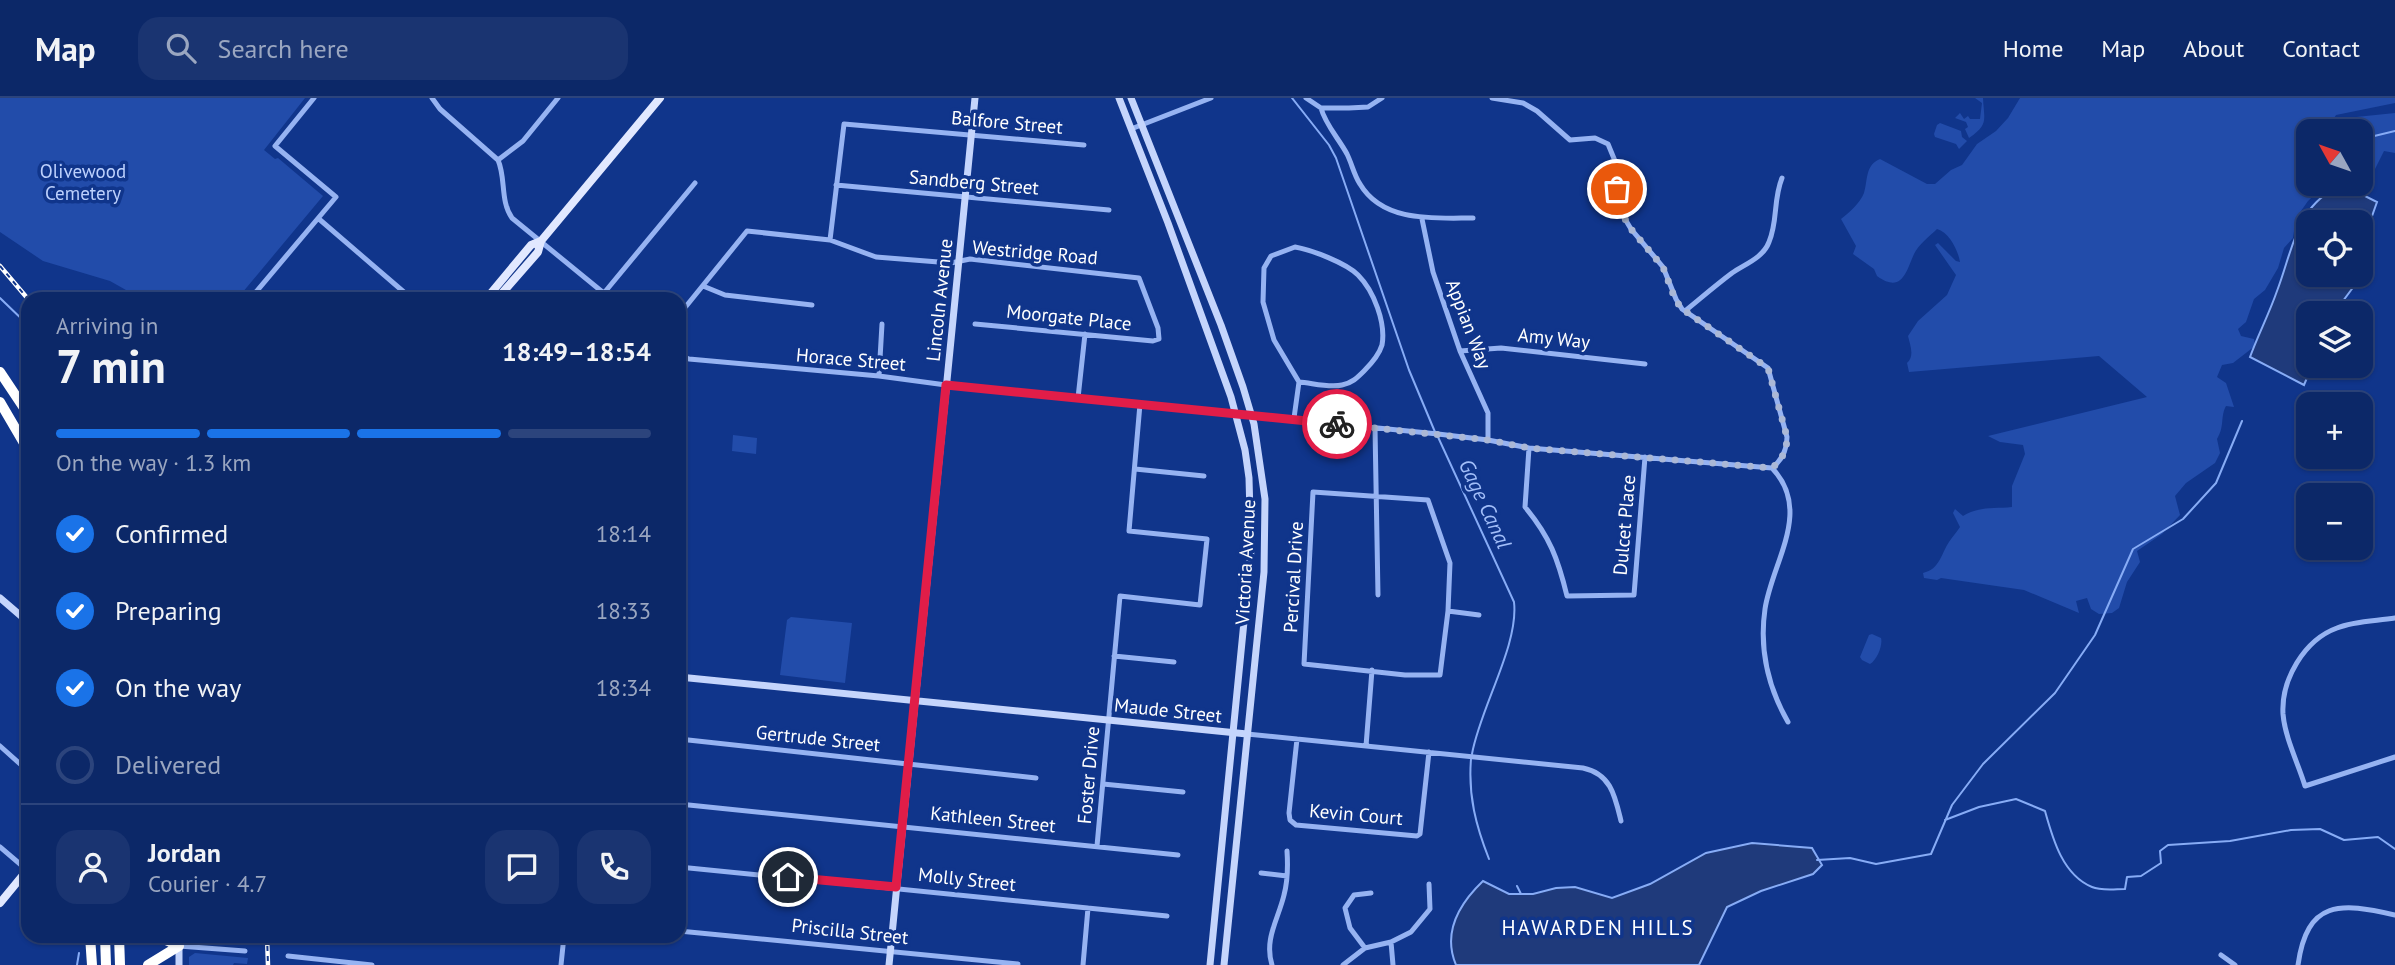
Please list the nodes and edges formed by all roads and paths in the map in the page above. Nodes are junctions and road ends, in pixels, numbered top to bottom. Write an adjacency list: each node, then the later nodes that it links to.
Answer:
1 (314, 98): 26 (street)
2 (432, 98): 20 (street)
3 (547, 98): 13 (street)
4 (660, 98): 30 (main road)
5 (975, 98): 18 (main road, Lincoln Avenue)
6 (1119, 98): 17 (main road, Victoria Avenue)
7 (1131, 98): 16 (main road, Victoria Avenue)
8 (1211, 98): 16 (street)
9 (1306, 98): 15 (street)
10 (1382, 98): 15 (street)
11 (1492, 98): 14 (street)
12 (1531, 98): 14 (street)
13 (557, 100): 20 (street)
14 (1527, 105): 41 (street)
15 (1321, 108): 27 (street)
16 (1141, 124): 17 (street); 58 (main road, Victoria Avenue)
17 (1131, 129): 57 (main road, Victoria Avenue)
18 (971, 135): 19 (street, Balfore Street); 23 (street, Balfore Street); 24 (main road, Lincoln Avenue)
19 (1084, 145)
20 (498, 160): 30 (street)
21 (1782, 178): 41 (street)
22 (695, 183): 38 (street)
23 (836, 185): 24 (street, Sandberg Street); 29 (street)
24 (965, 197): 25 (street, Sandberg Street); 31 (main road, Lincoln Avenue)
25 (1109, 210)
26 (319, 219): 33 (street); 34 (street)
27 (1422, 219): 28 (street); 46 (street, Appian Way)
28 (1473, 219)
29 (830, 240): 31 (street, Westridge Road); 32 (street, Westridge Road)
30 (541, 241): 35 (main road); 36 (main road); 37 (street)
31 (960, 261): 45 (street, Westridge Road); 52 (main road, Lincoln Avenue)
32 (703, 286): 39 (street); 40 (street, Westridge Road)
33 (256, 292)
34 (404, 292)
35 (492, 292)
36 (504, 292)
37 (603, 292)
38 (605, 292)
39 (812, 305)
40 (686, 307)
41 (1685, 311): 65 (street)
42 (882, 324): 50 (street)
43 (975, 324): 44 (street, Moorgate Place)
44 (1085, 334): 45 (street, Moorgate Place); 53 (street)
45 (1159, 339)
46 (1460, 351): 48 (street, Amy Way); 62 (street, Appian Way)
47 (686, 358): 50 (street, Horace Street)
48 (1645, 364)
49 (0, 372): 54 (highway)
50 (879, 376): 52 (street, Horace Street)
51 (1299, 382): 51 (street); 59 (street)
52 (946, 385): 53 (street, Horace Street); 81 (main road, Lincoln Avenue)
53 (1078, 398): 55 (street, Horace Street)
54 (21, 404)
55 (1140, 404): 57 (street, Horace Street); 67 (street, Foster Drive)
56 (1, 405): 61 (highway)
57 (1236, 414): 58 (street, Horace Street); 84 (main road, Victoria Avenue)
58 (1251, 415): 59 (street, Horace Street); 85 (main road, Victoria Avenue)
59 (1294, 418): 60 (street, Horace Street)
60 (1375, 428): 62 (street, Horace Street); 70 (street)
61 (21, 438)
62 (1488, 440): 63 (street, Horace Street)
63 (1529, 448): 64 (street, Horace Street); 64 (street, Dulcet Place)
64 (1645, 457): 66 (street, Horace Street)
65 (1778, 463): 66 (street); 68 (street)
66 (1772, 468): 68 (street)
67 (1135, 469): 69 (street); 77 (street, Foster Drive)
68 (1777, 474): 83 (street)
69 (1204, 476)
70 (1378, 496): 71 (street); 73 (street); 79 (street, Percival Drive)
71 (1378, 595)
72 (1, 600): 75 (main road)
73 (1448, 611): 74 (street); 79 (street)
74 (1479, 615)
75 (21, 616)
76 (2395, 618): 91 (street)
77 (1114, 656): 78 (street); 82 (street, Foster Drive)
78 (1174, 662)
79 (1372, 670): 89 (street)
80 (686, 678): 81 (main road, Maude Street)
81 (914, 701): 82 (main road, Maude Street); 92 (main road, Lincoln Avenue)
82 (1109, 720): 84 (main road, Maude Street); 95 (street, Foster Drive)
83 (1788, 722)
84 (1234, 733): 85 (main road, Maude Street); 140 (main road, Victoria Avenue)
85 (1247, 734): 86 (street, Maude Street); 141 (main road, Victoria Avenue)
86 (1297, 739): 89 (street, Maude Street); 90 (street, Kevin Court)
87 (686, 740): 92 (street, Gertrude Street)
88 (0, 746): 93 (street)
89 (1366, 746): 90 (street, Maude Street)
90 (1429, 752): 98 (street, Maude Street)
91 (2395, 757)
92 (908, 764): 94 (street, Gertrude Street); 99 (main road, Lincoln Avenue)
93 (21, 765)
94 (1037, 778)
95 (1103, 784): 96 (street); 100 (street, Foster Drive)
96 (1184, 792)
97 (686, 805): 99 (street, Kathleen Street)
98 (1620, 821)
99 (902, 826): 100 (street, Kathleen Street); 110 (main road, Lincoln Avenue)
100 (1097, 846): 103 (street, Kathleen Street)
101 (0, 847): 104 (street)
102 (1287, 850): 107 (street)
103 (1178, 855)
104 (21, 864)
105 (686, 868): 110 (street, Molly Street)
106 (1261, 873): 107 (street)
107 (1287, 876): 142 (street)
108 (21, 878): 112 (main road)
109 (1429, 884): 117 (street)
110 (896, 887): 113 (street, Molly Street); 127 (main road, Lincoln Avenue)
111 (1371, 893): 125 (street)
112 (0, 903)
113 (1088, 908): 115 (street, Molly Street); 139 (street)
114 (2395, 915): 146 (street)
115 (1167, 916)
116 (686, 932): 127 (street, Priscilla Street)
117 (1391, 942): 125 (street); 144 (street)
118 (90, 943): 131 (highway)
119 (105, 943): 132 (highway)
120 (119, 943): 133 (highway)
121 (176, 943): 134 (highway)
122 (179, 943): 135 (main road)
123 (192, 943): 126 (street)
124 (563, 943): 137 (street)
125 (1365, 948): 143 (street)
126 (245, 951)
127 (890, 951): 130 (street, Priscilla Street); 138 (main road, Lincoln Avenue)
128 (2221, 955): 145 (street)
129 (288, 956): 136 (street)
130 (1018, 964)
131 (92, 965)
132 (106, 965)
133 (120, 965)
134 (148, 965)
135 (179, 965)
136 (372, 965)
137 (561, 965)
138 (888, 965)
139 (1083, 965)
140 (1210, 965)
141 (1224, 965)
142 (1272, 965)
143 (1343, 965)
144 (1393, 965)
145 (2235, 965)
146 (2298, 965)

